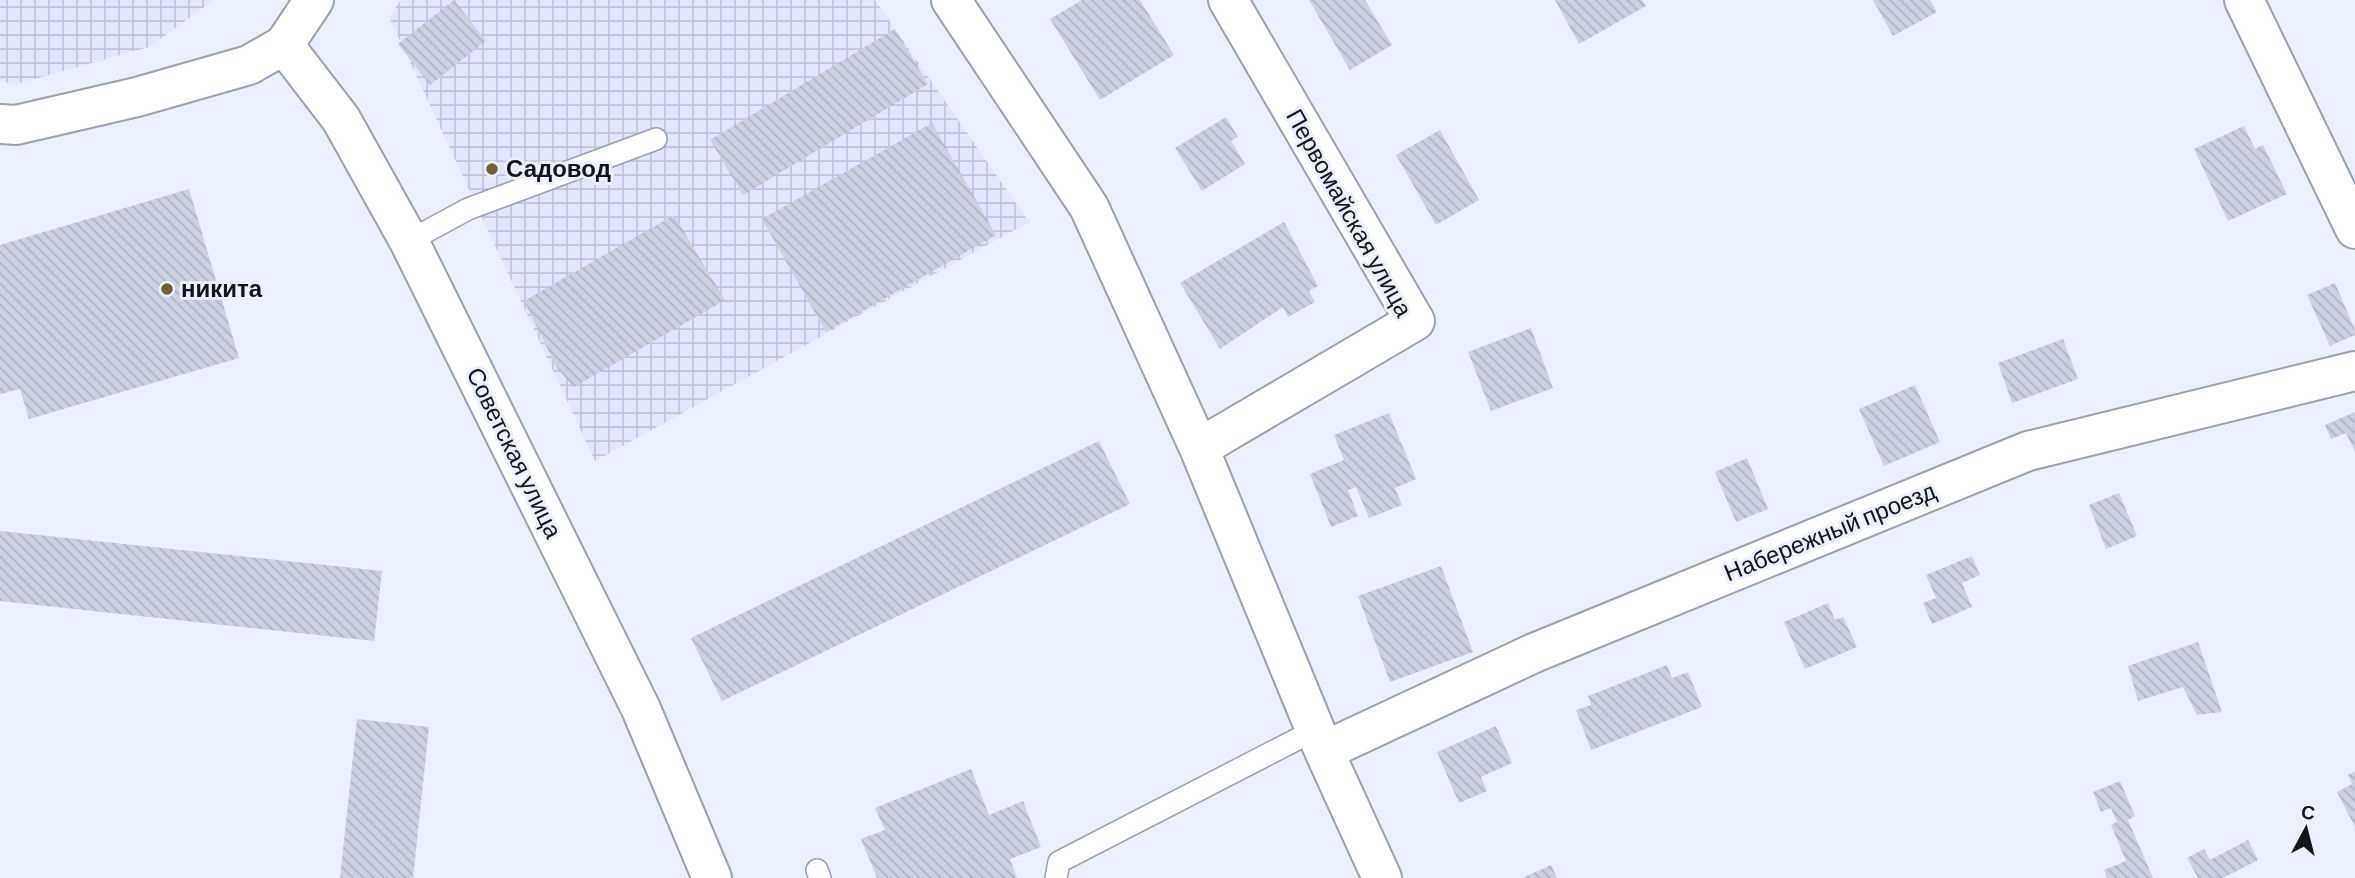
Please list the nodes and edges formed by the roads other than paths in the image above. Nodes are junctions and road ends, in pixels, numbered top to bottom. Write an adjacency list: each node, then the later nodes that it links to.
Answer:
1 (951, 0): 11 (street)
2 (1228, 0): 11 (street, Первомайская улица)
3 (2244, 0): 8 (street)
4 (308, 3): 5 (street)
5 (284, 45): 6 (street); 9 (street, Советская улица)
6 (0, 124)
7 (656, 139): 9 (lane)
8 (2355, 229)
9 (409, 241): 13 (street, Советская улица)
10 (2355, 370): 12 (street, Набережный проезд)
11 (1199, 448): 12 (street)
12 (1320, 740): 14 (lane); 15 (street)
13 (712, 878)
14 (1056, 878)
15 (1382, 878)

